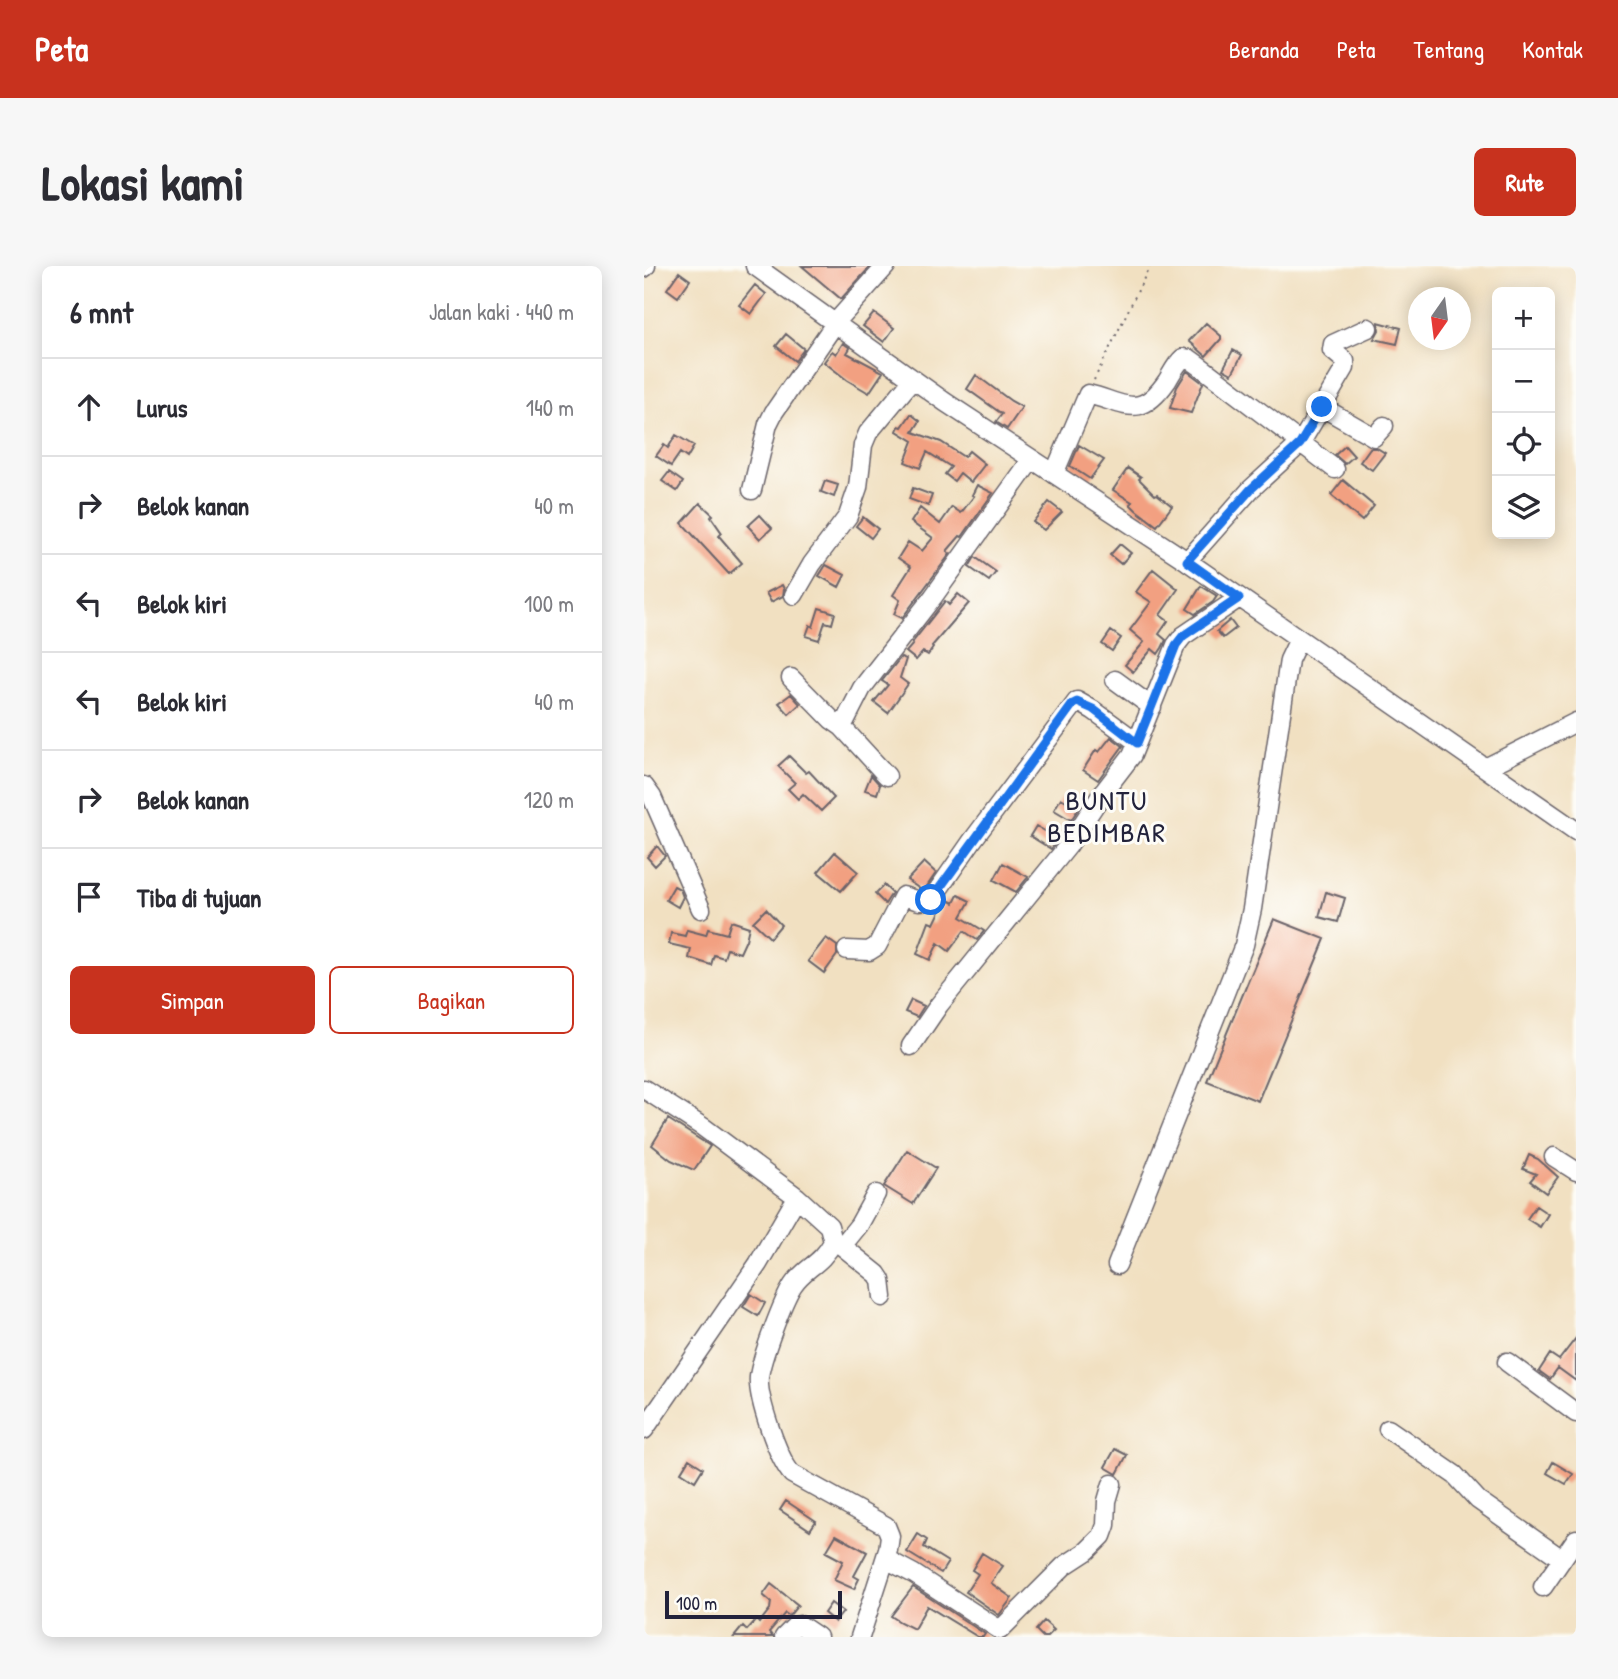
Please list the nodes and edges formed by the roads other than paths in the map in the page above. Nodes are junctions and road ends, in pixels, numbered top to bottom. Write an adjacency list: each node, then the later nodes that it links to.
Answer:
1 (755, 266): 3 (street)
2 (886, 266): 3 (street)
3 (835, 322): 5 (street); 12 (street)
4 (1368, 328): 6 (street)
5 (913, 379): 9 (street); 14 (street)
6 (1322, 407): 7 (street); 8 (street)
7 (1384, 426)
8 (1300, 444): 10 (street); 11 (street); 13 (street)
9 (1032, 459): 11 (street); 21 (street)
10 (1335, 470)
11 (1054, 474): 13 (street)
12 (752, 490)
13 (1187, 561): 15 (street)
14 (794, 594)
15 (1239, 598): 16 (street); 19 (street)
16 (1299, 639): 23 (street); 36 (street)
17 (791, 678): 21 (street)
18 (1115, 680): 19 (street)
19 (1152, 707): 22 (street)
20 (1576, 722): 23 (street)
21 (842, 727): 24 (street)
22 (1137, 743): 28 (street); 29 (street)
23 (1492, 773): 26 (street)
24 (887, 776)
25 (644, 786): 27 (street)
26 (1576, 831)
27 (701, 909)
28 (847, 950)
29 (911, 1046)
30 (644, 1089): 34 (street)
31 (1554, 1157): 32 (street)
32 (1576, 1171)
33 (876, 1194): 35 (street)
34 (797, 1197): 35 (street); 41 (street)
35 (837, 1244): 37 (street); 44 (street)
36 (1117, 1265)
37 (883, 1297)
38 (1507, 1362): 39 (street)
39 (1576, 1413)
40 (1388, 1429): 45 (street)
41 (644, 1430)
42 (1112, 1484): 44 (street)
43 (1576, 1539): 45 (street)
44 (886, 1559): 49 (street)
45 (1562, 1559): 46 (street)
46 (1543, 1587)
47 (784, 1637): 48 (street)
48 (818, 1637)
49 (860, 1637)

